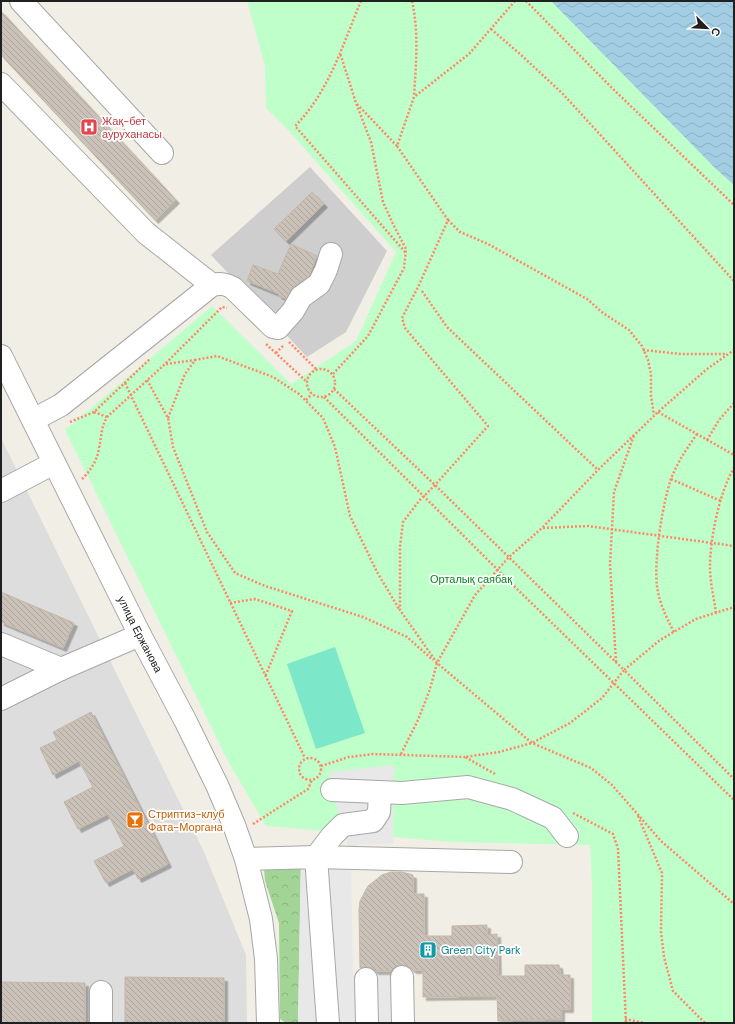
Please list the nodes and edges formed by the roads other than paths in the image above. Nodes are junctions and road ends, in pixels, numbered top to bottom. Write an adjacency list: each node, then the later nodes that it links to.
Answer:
1 (21, 1): 3 (street)
2 (1, 84): 5 (street)
3 (162, 153)
4 (331, 254): 5 (street)
5 (212, 285): 7 (street)
6 (1, 356): 7 (street, улица Ержанова)
7 (33, 420): 8 (street, улица Ержанова)
8 (54, 463): 9 (street); 10 (street, улица Ержанова)
9 (1, 491)
10 (140, 636): 12 (street); 18 (street, улица Ержанова)
11 (1, 644): 12 (street)
12 (61, 669): 13 (street)
13 (1, 699)
14 (332, 790): 15 (street)
15 (380, 792): 16 (street); 17 (street)
16 (567, 836)
17 (316, 857): 18 (street); 19 (street); 25 (street)
18 (246, 859): 24 (street, улица Ержанова)
19 (511, 862)
20 (402, 977): 27 (street)
21 (366, 979): 26 (street)
22 (101, 992): 23 (street)
23 (101, 1023)
24 (268, 1023)
25 (328, 1023)
26 (367, 1023)
27 (403, 1023)

